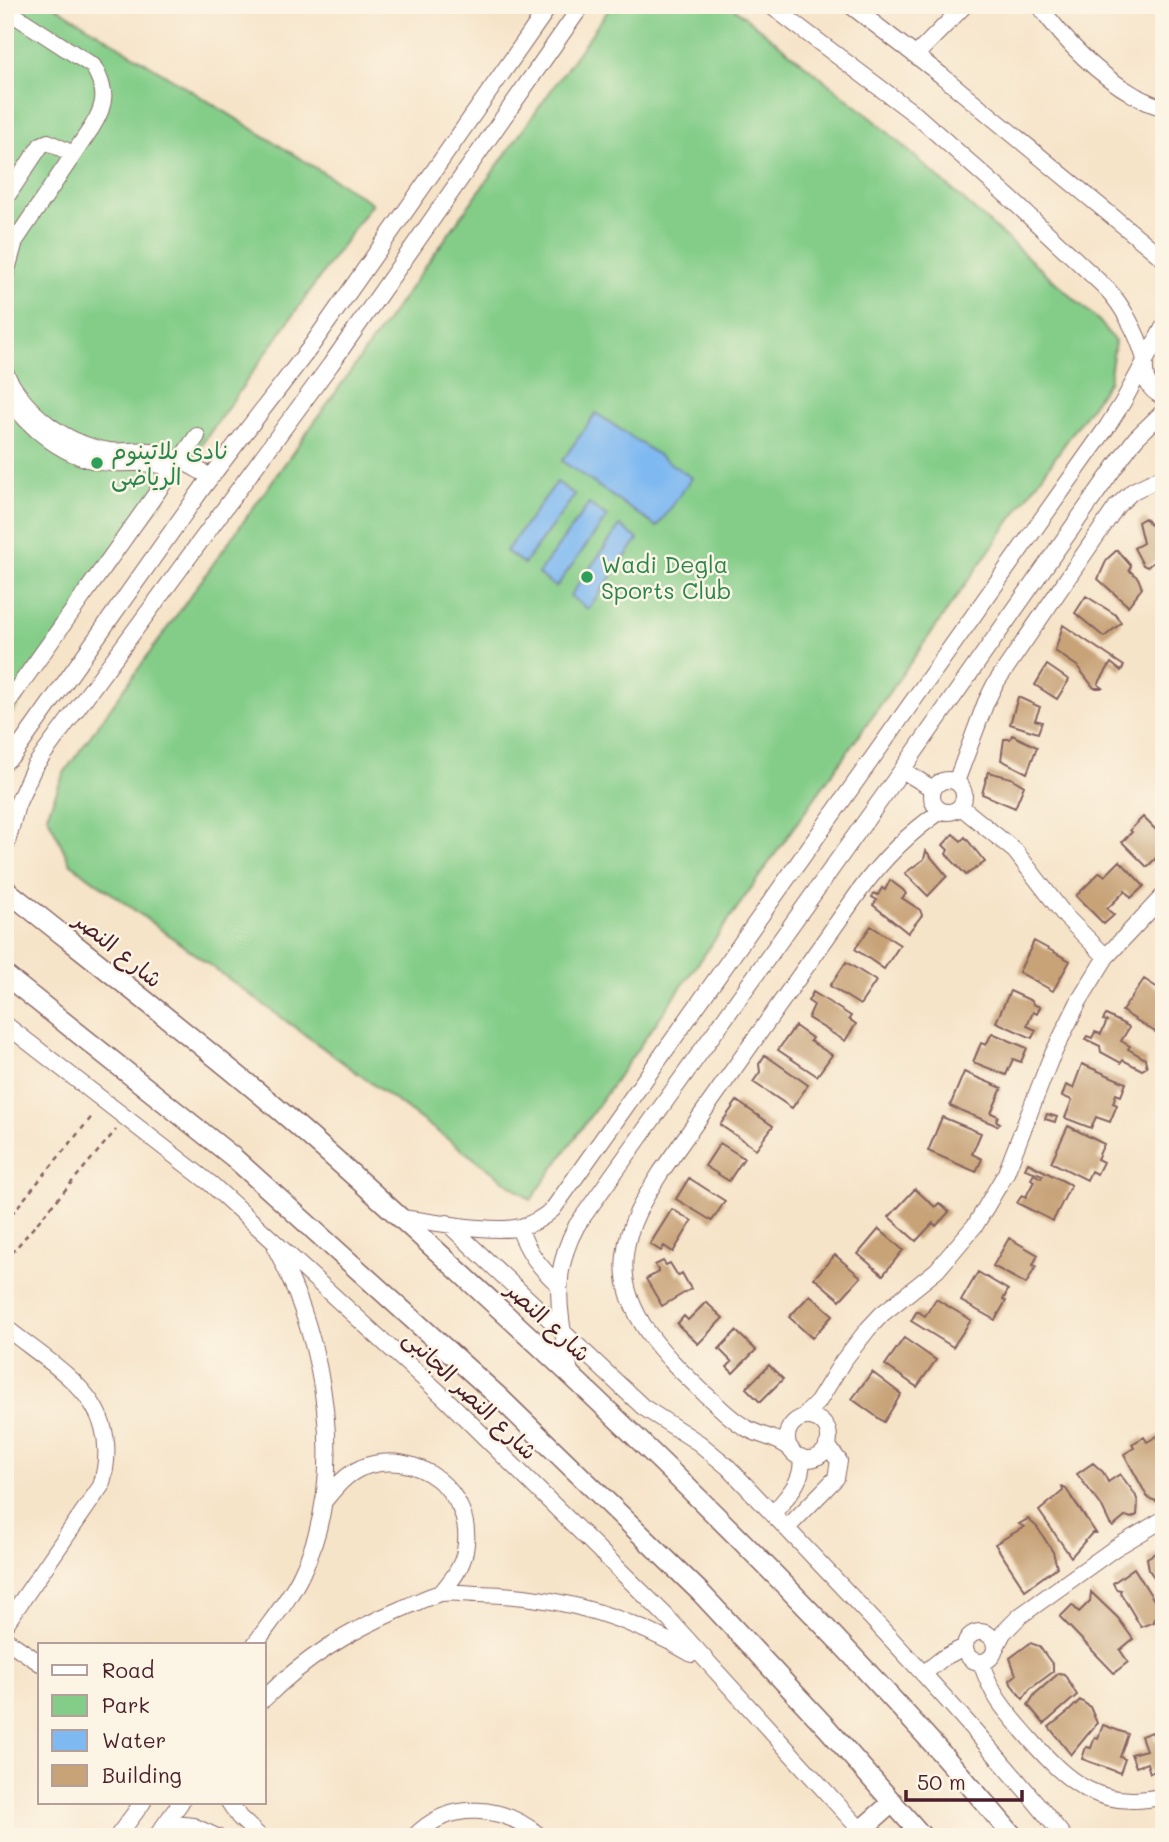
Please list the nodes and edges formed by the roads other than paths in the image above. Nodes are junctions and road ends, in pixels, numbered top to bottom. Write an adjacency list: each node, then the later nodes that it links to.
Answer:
1 (550, 5): 16 (street)
2 (582, 5): 18 (street)
3 (770, 5): 17 (street)
4 (849, 5): 8 (street)
5 (965, 5): 8 (street)
6 (1039, 5): 9 (street)
7 (5, 9): 10 (street)
8 (916, 55): 13 (street)
9 (1164, 107)
10 (73, 154): 11 (street); 12 (street)
11 (5, 199)
12 (9, 242): 14 (street)
13 (1164, 259)
14 (5, 277)
15 (1164, 326): 17 (street)
16 (309, 349): 18 (street); 26 (street)
17 (1145, 362): 21 (street); 43 (street)
18 (331, 364): 29 (street)
19 (5, 372): 20 (street)
20 (12, 397): 24 (street)
21 (1164, 397)
22 (1164, 411): 30 (street)
23 (197, 436): 24 (street)
24 (177, 465): 26 (street); 27 (street)
25 (1164, 476): 31 (street)
26 (208, 481): 28 (street)
27 (5, 706)
28 (10, 757): 29 (street)
29 (34, 767): 35 (street)
30 (902, 770): 32 (street); 45 (street)
31 (956, 782): 32 (street); 33 (street)
32 (933, 789): 34 (street)
33 (961, 807): 34 (street); 38 (street)
34 (941, 811): 53 (street)
35 (5, 846)
36 (5, 888): 41 (main road, شارع النصر)
37 (1164, 895): 38 (street)
38 (1106, 957): 49 (street)
39 (5, 975): 74 (main road)
40 (5, 1024): 44 (street, شارع النصر الجانبى)
41 (401, 1218): 42 (street); 48 (main road, شارع النصر)
42 (447, 1223): 43 (street); 47 (street)
43 (519, 1227): 45 (street)
44 (270, 1237): 56 (street); 69 (street, شارع النصر الجانبى)
45 (558, 1283): 47 (street)
46 (5, 1327): 62 (street)
47 (563, 1333): 48 (street); 57 (street)
48 (570, 1373): 87 (main road, شارع النصر)
49 (822, 1395): 50 (street); 51 (street)
50 (803, 1417): 51 (street); 52 (street)
51 (822, 1423): 54 (street)
52 (788, 1430): 53 (street); 55 (street)
53 (767, 1436): 55 (street)
54 (827, 1445): 55 (street); 59 (street)
55 (796, 1453): 57 (street)
56 (325, 1500): 60 (street); 65 (street)
57 (773, 1514): 59 (street)
58 (1164, 1519): 61 (street)
59 (787, 1528): 71 (street)
60 (441, 1593): 69 (street); 72 (street)
61 (1020, 1616): 63 (street); 67 (street)
62 (5, 1625)
63 (980, 1631): 66 (street); 67 (street)
64 (5, 1639): 68 (street)
65 (256, 1643)
66 (964, 1647): 70 (street); 71 (street)
67 (995, 1649): 70 (street)
68 (38, 1661)
69 (705, 1662): 79 (street, شارع النصر الجانبى)
70 (981, 1662): 73 (street)
71 (923, 1674): 88 (street)
72 (266, 1697)
73 (1164, 1796)
74 (893, 1802): 79 (main road); 86 (main road)
75 (142, 1804): 80 (street)
76 (180, 1804): 78 (street)
77 (230, 1804): 83 (street)
78 (166, 1823): 81 (street); 82 (street)
79 (864, 1834)
80 (117, 1837)
81 (156, 1837)
82 (218, 1837)
83 (260, 1837)
84 (414, 1837): 85 (street)
85 (541, 1837)
86 (923, 1837)
87 (1014, 1837)
88 (1064, 1837)

